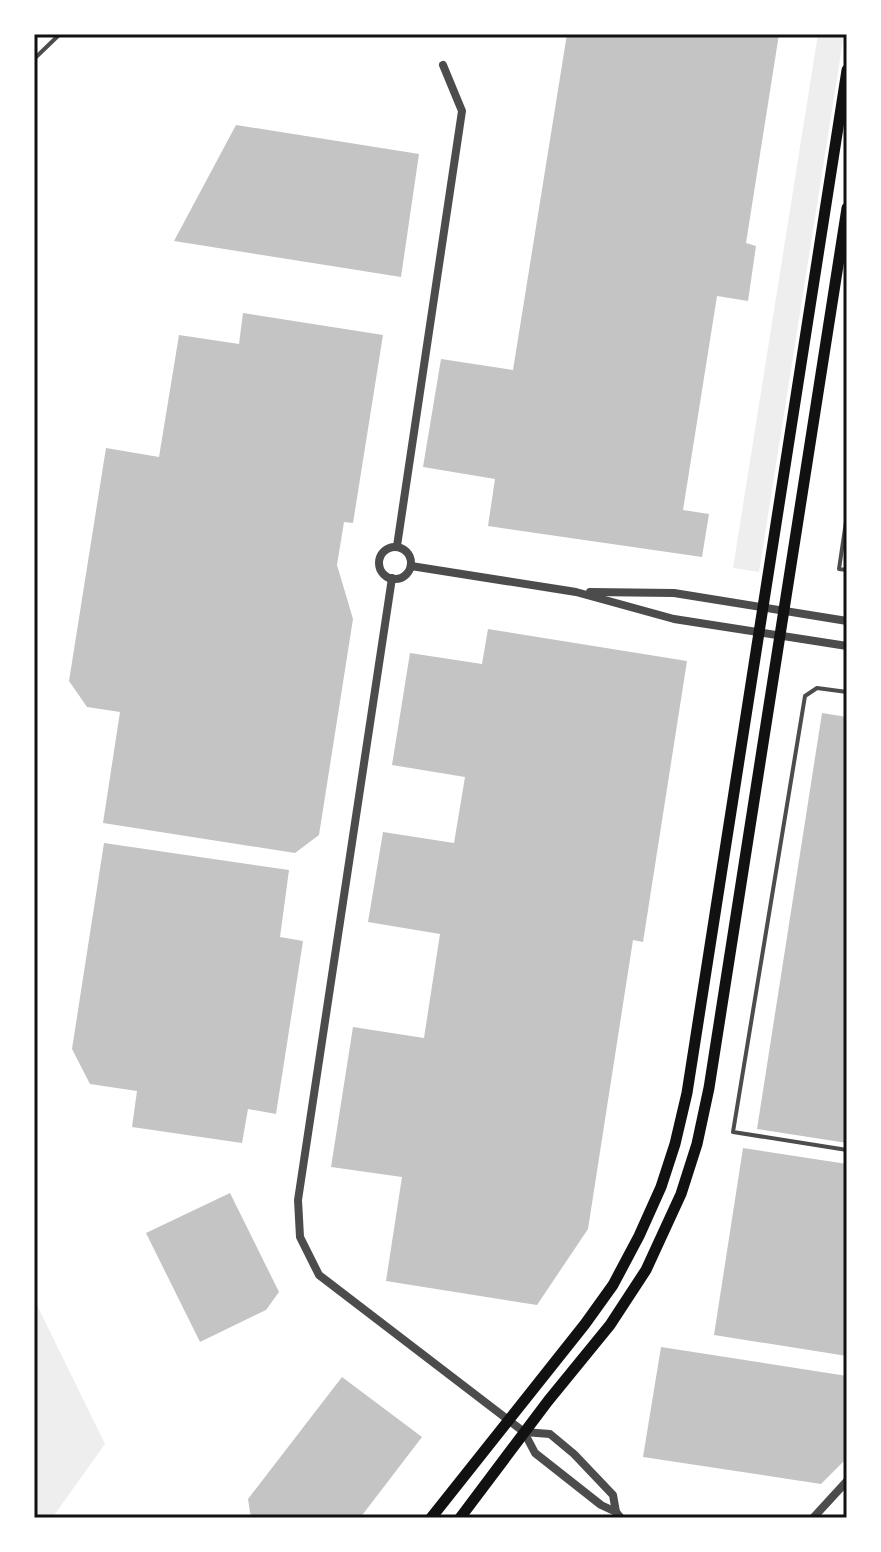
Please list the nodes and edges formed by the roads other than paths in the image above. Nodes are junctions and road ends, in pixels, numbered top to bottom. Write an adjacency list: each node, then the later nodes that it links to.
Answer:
1 (60, 34): 2 (lane)
2 (34, 59)
3 (443, 65): 7 (street)
4 (847, 70): 12 (main road)
5 (847, 208): 13 (main road)
6 (847, 515): 9 (lane)
7 (397, 546): 8 (street); 10 (street)
8 (411, 566): 10 (street); 11 (street)
9 (847, 570)
10 (392, 578): 20 (street)
11 (576, 592): 12 (street); 15 (street)
12 (763, 607): 13 (street); 15 (main road)
13 (784, 611): 14 (street); 16 (main road)
14 (847, 621)
15 (759, 633): 16 (street); 20 (main road)
16 (780, 635): 17 (street); 21 (main road)
17 (847, 646)
18 (847, 692): 19 (lane)
19 (847, 1150)
20 (507, 1420): 21 (street); 24 (main road)
21 (524, 1432): 23 (street); 23 (street); 25 (main road)
22 (847, 1481): 26 (street)
23 (619, 1515)
24 (431, 1518)
25 (460, 1518)
26 (813, 1518)

